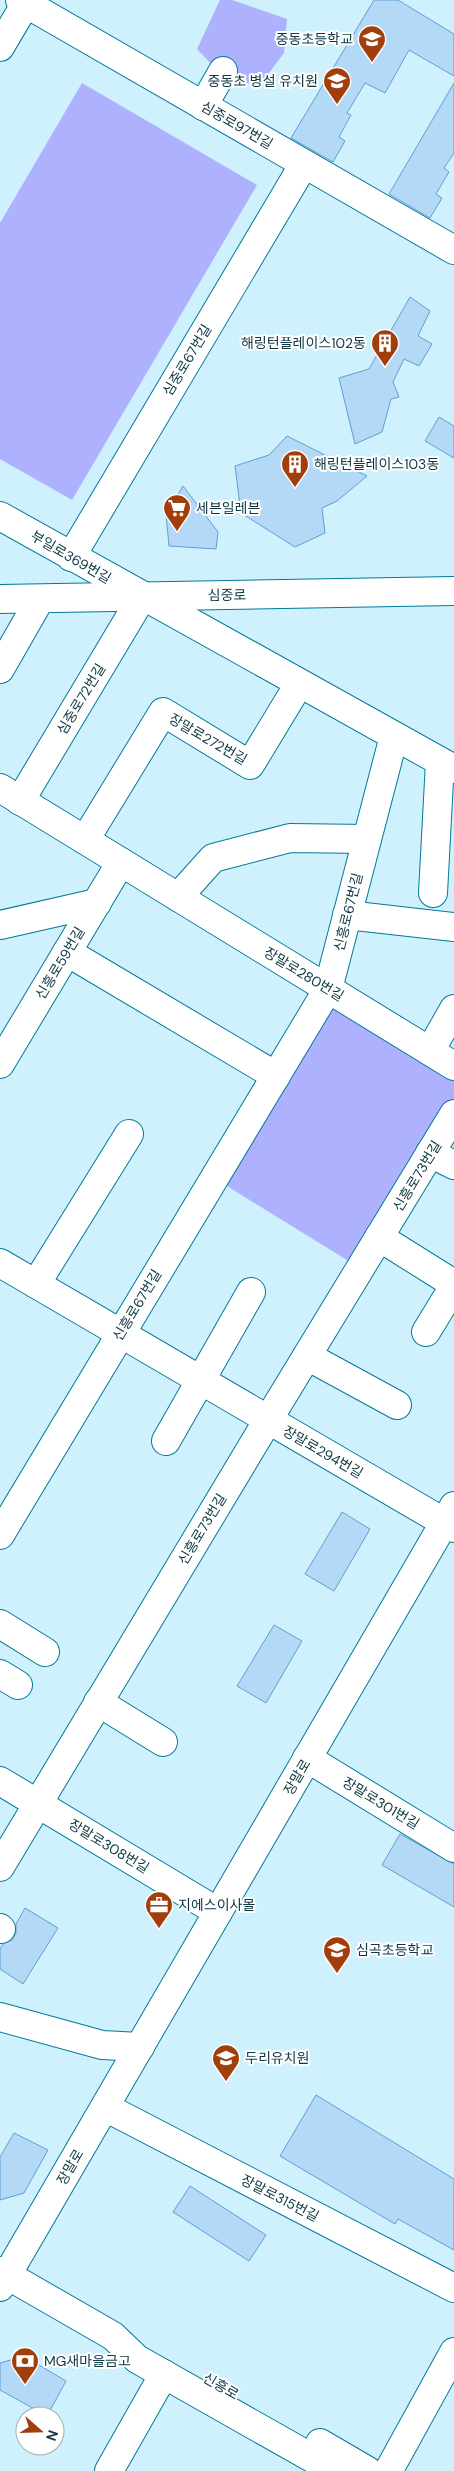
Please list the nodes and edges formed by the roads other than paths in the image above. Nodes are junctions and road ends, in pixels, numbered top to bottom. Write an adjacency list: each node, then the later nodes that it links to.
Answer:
1 (23, 2): 2 (street); 4 (street, 심중로97번길)
2 (0, 47)
3 (223, 71): 4 (street)
4 (203, 106): 5 (street, 심중로97번길)
5 (304, 164): 6 (street, 심중로97번길); 8 (street, 심중로67번길)
6 (454, 250)
7 (0, 516): 8 (street, 부일로369번길)
8 (71, 557): 10 (street, 부일로369번길)
9 (454, 591): 10 (street, 심중로)
10 (142, 597): 12 (street, 심중로); 14 (street); 17 (street, 심중로72번길)
11 (0, 599): 12 (street, 심중로)
12 (40, 599): 13 (street)
13 (0, 669)
14 (299, 684): 15 (street); 19 (street, 장말로272번길)
15 (394, 736): 16 (street); 18 (street, 신흥로67번길)
16 (447, 766): 21 (street)
17 (10, 794): 19 (street, 장말로280번길)
18 (367, 839): 22 (street); 24 (street, 신흥로67번길)
19 (85, 840): 20 (street, 장말로280번길)
20 (121, 862): 22 (street, 장말로280번길); 23 (street, 신흥로59번길)
21 (432, 893)
22 (178, 897): 28 (street, 장말로280번길)
23 (97, 903): 25 (street); 27 (street, 신흥로59번길)
24 (348, 915): 26 (street); 28 (street, 신흥로67번길)
25 (0, 925)
26 (454, 927)
27 (68, 952): 31 (street, 신흥로59번길); 33 (street)
28 (328, 989): 30 (street, 장말로280번길); 33 (street, 신흥로67번길)
29 (454, 1010): 30 (street)
30 (430, 1051): 32 (street, 장말로280번길)
31 (3, 1053)
32 (454, 1066)
33 (276, 1076): 43 (street, 신흥로67번길)
34 (454, 1114): 36 (street, 신흥로73번길)
35 (129, 1134): 39 (street)
36 (442, 1159): 37 (street, 신흥로73번길)
37 (379, 1237): 40 (street); 44 (street, 신흥로73번길)
38 (0, 1263): 39 (street, 장말로294번길)
39 (36, 1284): 43 (street, 장말로294번길)
40 (454, 1285): 42 (street)
41 (251, 1292): 45 (street)
42 (426, 1332)
43 (120, 1333): 45 (street, 장말로294번길); 50 (street, 신흥로67번길)
44 (307, 1356): 46 (street); 47 (street, 신흥로73번길)
45 (201, 1381): 47 (street, 장말로294번길); 48 (street)
46 (397, 1405)
47 (268, 1420): 49 (street, 장말로294번길); 53 (street, 신흥로73번길)
48 (166, 1441)
49 (451, 1519): 55 (street, 장말로)
50 (2, 1528)
51 (0, 1624): 52 (street)
52 (45, 1652)
53 (98, 1702): 54 (street); 57 (street, 신흥로73번길)
54 (163, 1742)
55 (308, 1758): 58 (street, 장말로301번길); 60 (street, 장말로)
56 (0, 1781): 57 (street, 장말로308번길)
57 (37, 1803): 59 (street, 신흥로73번길); 60 (street, 장말로308번길)
58 (454, 1848)
59 (0, 1867)
60 (218, 1912): 62 (street, 장말로)
61 (0, 2017): 62 (street)
62 (140, 2047): 63 (street, 장말로)
63 (105, 2107): 64 (street, 장말로); 65 (street, 장말로315번길)
64 (2, 2277): 66 (street, 신흥로)
65 (454, 2288)
66 (113, 2336): 68 (street, 신흥로); 69 (street, 신흥로)
67 (454, 2352): 69 (street)
68 (164, 2374): 69 (street, 신흥로); 70 (street)
69 (340, 2465)
70 (109, 2471)

